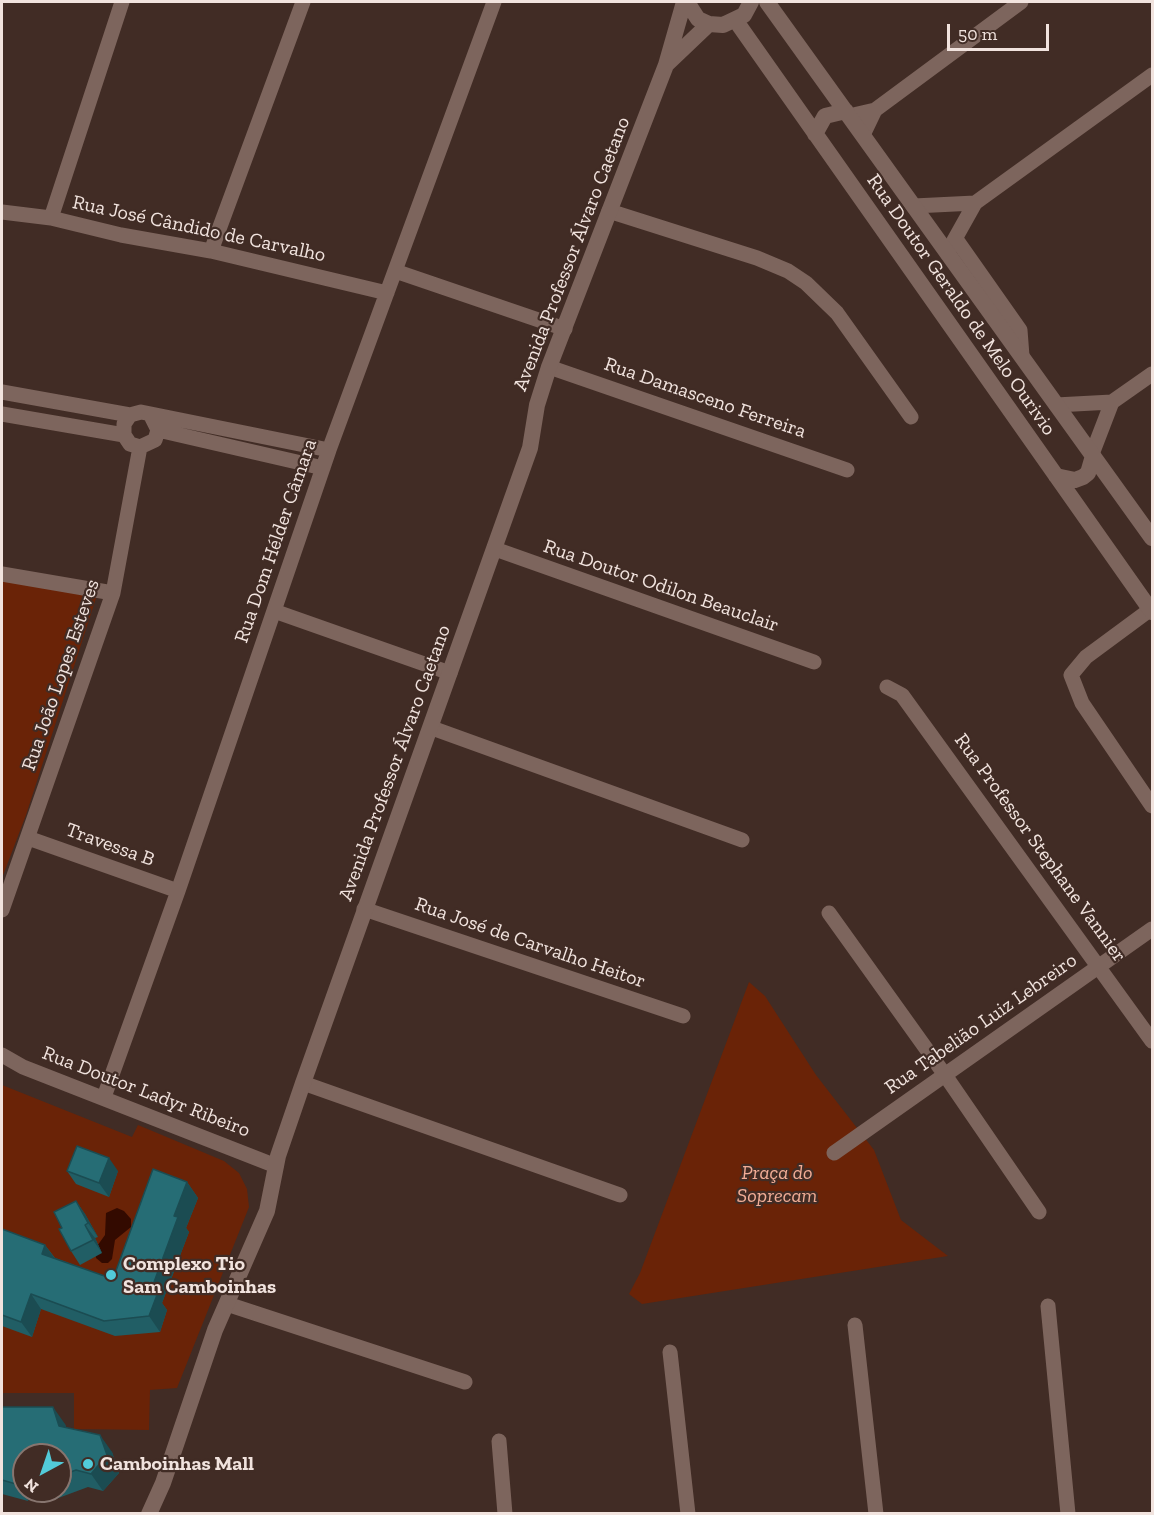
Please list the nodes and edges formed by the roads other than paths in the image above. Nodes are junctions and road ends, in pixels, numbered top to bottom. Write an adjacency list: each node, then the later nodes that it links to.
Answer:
1 (122, 2): 20 (street)
2 (303, 2): 22 (street)
3 (494, 2): 23 (street, Rua Dom Hélder Câmara)
4 (686, 2): 9 (street); 10 (street, Avenida Professor Álvaro Caetano)
5 (752, 2): 8 (street)
6 (767, 2): 13 (street, Rua Doutor Geraldo de Melo Ourivio)
7 (1021, 2): 12 (street)
8 (736, 21): 9 (street); 14 (street, Rua Doutor Geraldo de Melo Ourivio)
9 (709, 24): 10 (street, Avenida Professor Álvaro Caetano)
10 (666, 65): 18 (street, Avenida Professor Álvaro Caetano)
11 (1152, 75): 16 (street)
12 (875, 110): 13 (street); 15 (street)
13 (848, 114): 14 (street); 15 (street, Rua Doutor Geraldo de Melo Ourivio)
14 (815, 134): 42 (street, Rua Doutor Geraldo de Melo Ourivio)
15 (863, 135): 17 (street, Rua Doutor Geraldo de Melo Ourivio)
16 (975, 203): 17 (street); 21 (street)
17 (914, 206): 21 (street, Rua Doutor Geraldo de Melo Ourivio)
18 (609, 211): 25 (street, Avenida Professor Álvaro Caetano); 34 (street)
19 (2, 212): 20 (street, Rua José Cândido de Carvalho)
20 (51, 218): 22 (street, Rua José Cândido de Carvalho)
21 (952, 246): 30 (street, Rua Doutor Geraldo de Melo Ourivio)
22 (211, 251): 24 (street, Rua José Cândido de Carvalho)
23 (395, 271): 24 (street, Rua Dom Hélder Câmara); 25 (street)
24 (387, 293): 38 (street, Rua Dom Hélder Câmara)
25 (565, 329): 26 (street, Avenida Professor Álvaro Caetano)
26 (549, 367): 41 (street, Rua Damasceno Ferreira); 44 (street, Avenida Professor Álvaro Caetano)
27 (1152, 374): 29 (street)
28 (2, 392): 32 (street)
29 (1112, 402): 30 (street); 39 (street)
30 (1056, 405): 39 (street, Rua Doutor Geraldo de Melo Ourivio)
31 (2, 414): 36 (street)
32 (130, 415): 33 (street); 36 (street)
33 (151, 416): 35 (street); 38 (street)
34 (911, 417)
35 (158, 430): 37 (street); 40 (street)
36 (124, 435): 37 (street)
37 (140, 447): 46 (street, Rua João Lopes Esteves)
38 (329, 450): 40 (street, Rua Dom Hélder Câmara)
39 (1093, 455): 42 (street); 43 (street, Rua Doutor Geraldo de Melo Ourivio)
40 (323, 468): 48 (street, Rua Dom Hélder Câmara)
41 (847, 470)
42 (1056, 476): 47 (street, Rua Doutor Geraldo de Melo Ourivio)
43 (1152, 538)
44 (495, 549): 49 (street, Rua Doutor Odilon Beauclair); 50 (street, Avenida Professor Álvaro Caetano)
45 (2, 574): 46 (street)
46 (113, 593): 54 (street, Rua João Lopes Esteves)
47 (1151, 610): 53 (street)
48 (274, 611): 50 (street); 56 (street, Rua Dom Hélder Câmara)
49 (814, 662)
50 (450, 673): 52 (street, Avenida Professor Álvaro Caetano)
51 (887, 687): 61 (street, Rua Professor Stephane Vannier)
52 (432, 728): 55 (street); 57 (street, Avenida Professor Álvaro Caetano)
53 (1152, 806)
54 (28, 838): 56 (street, Travessa B); 58 (street, Rua João Lopes Esteves)
55 (742, 840)
56 (178, 891): 67 (street, Rua Dom Hélder Câmara)
57 (364, 909): 62 (street, Rua José de Carvalho Heitor); 66 (street, Avenida Professor Álvaro Caetano)
58 (2, 910)
59 (829, 913): 65 (street)
60 (1152, 929): 61 (street, Rua Tabelião Luiz Lebreiro)
61 (1100, 965): 63 (street, Rua Professor Stephane Vannier); 65 (street, Rua Tabelião Luiz Lebreiro)
62 (683, 1016)
63 (1152, 1041)
64 (2, 1055): 67 (street, Rua Doutor Ladyr Ribeiro)
65 (945, 1074): 68 (street, Rua Tabelião Luiz Lebreiro); 71 (street)
66 (303, 1083): 69 (street, Avenida Professor Álvaro Caetano); 70 (street)
67 (104, 1097): 69 (street, Rua Doutor Ladyr Ribeiro)
68 (834, 1153)
69 (276, 1166): 72 (street, Avenida Professor Álvaro Caetano)
70 (620, 1195)
71 (1039, 1212)
72 (227, 1304): 76 (street); 78 (street, Avenida Professor Álvaro Caetano)
73 (1048, 1306): 85 (street)
74 (855, 1325): 84 (street)
75 (670, 1352): 83 (street)
76 (465, 1382)
77 (499, 1441): 82 (street)
78 (164, 1480): 79 (street); 80 (street, Avenida Professor Álvaro Caetano); 81 (street)
79 (138, 1514)
80 (149, 1514)
81 (161, 1514)
82 (505, 1514)
83 (688, 1514)
84 (876, 1514)
85 (1068, 1514)

